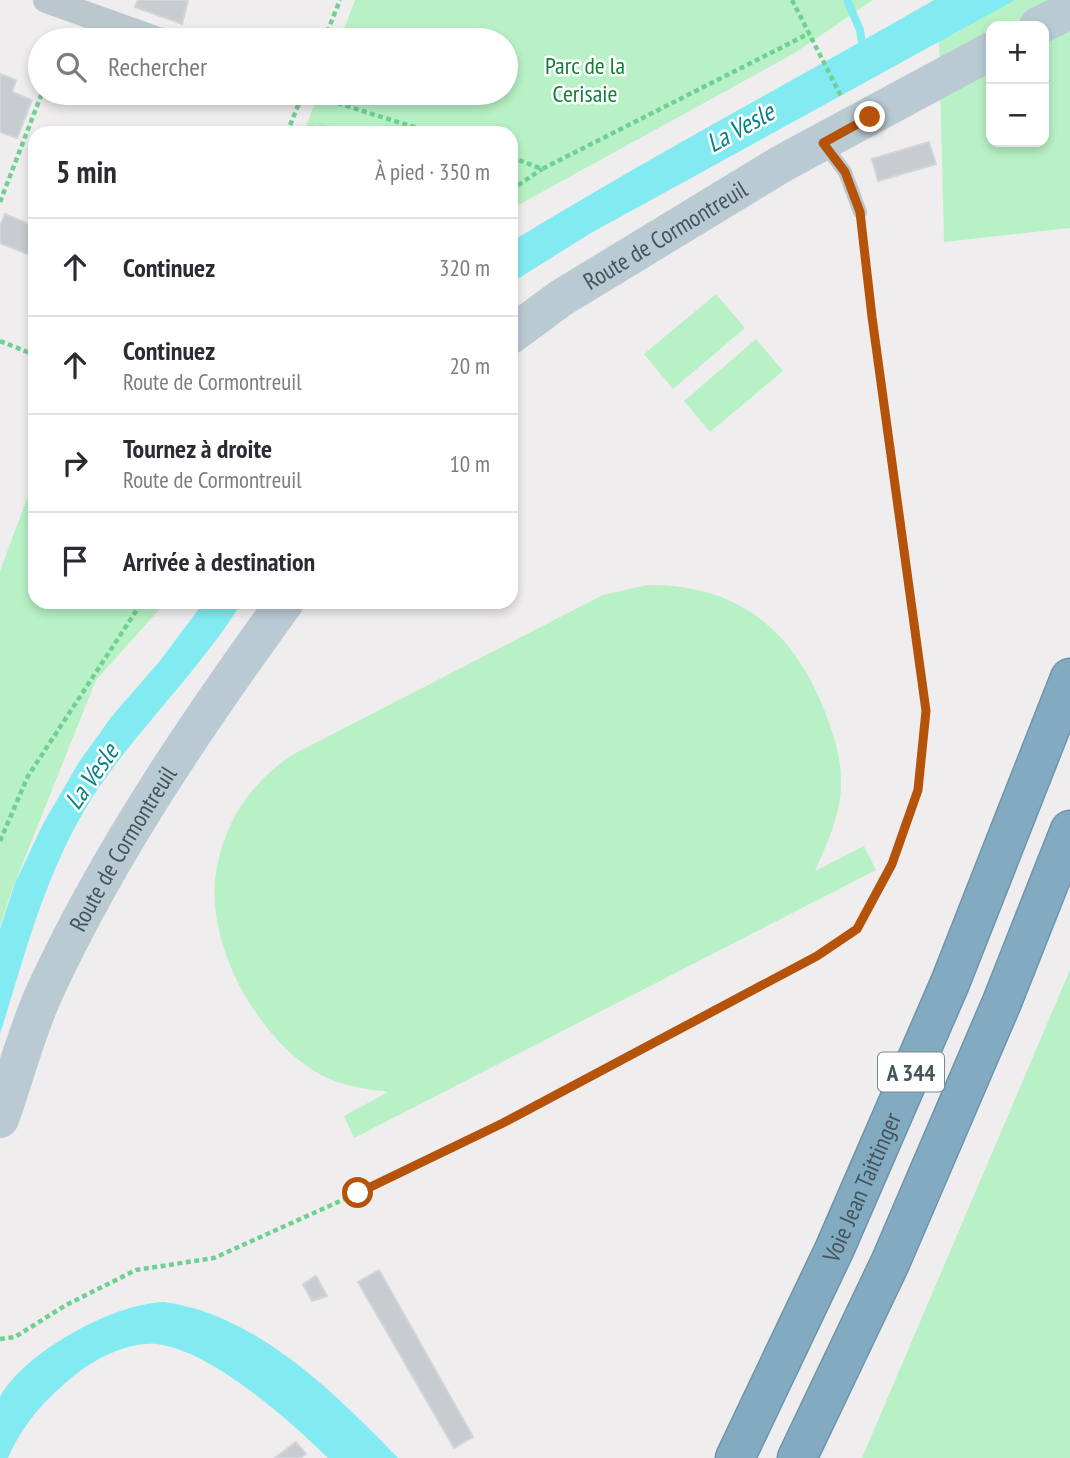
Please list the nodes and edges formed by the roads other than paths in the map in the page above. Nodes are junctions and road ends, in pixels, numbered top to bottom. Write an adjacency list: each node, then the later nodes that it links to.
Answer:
1 (46, 0): 4 (street)
2 (1070, 10): 3 (main road)
3 (1048, 21)
4 (124, 28)
5 (986, 54): 6 (main road, Route de Cormontreuil)
6 (836, 135): 7 (lane); 8 (main road, Route de Cormontreuil)
7 (860, 212)
8 (518, 330)
9 (280, 609): 12 (main road, Route de Cormontreuil)
10 (1070, 678): 13 (highway, Voie Jean Taittinger / A 344)
11 (1070, 830): 14 (highway, A 344)
12 (0, 1119)
13 (735, 1458)
14 (797, 1458)

